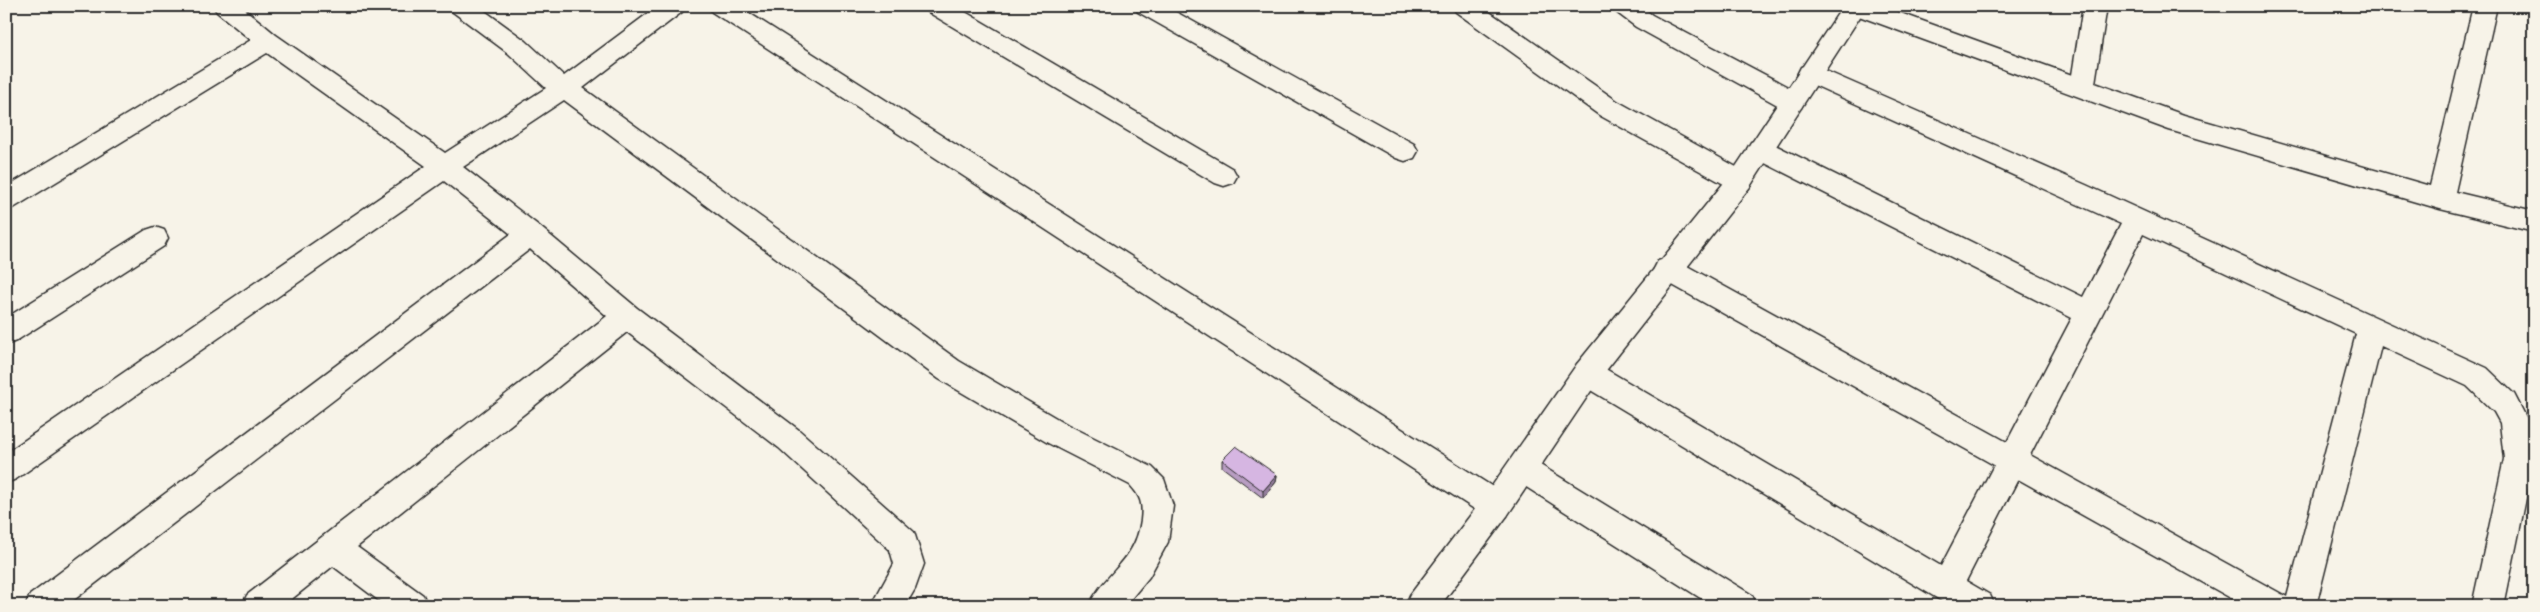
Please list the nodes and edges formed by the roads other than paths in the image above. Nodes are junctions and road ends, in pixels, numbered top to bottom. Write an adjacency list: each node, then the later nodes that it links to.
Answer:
1 (225, 6): 12 (street)
2 (461, 6): 14 (street)
3 (674, 6): 14 (street)
4 (720, 6): 37 (street)
5 (936, 6): 20 (street)
6 (1146, 6): 18 (street)
7 (1464, 6): 21 (street)
8 (1624, 6): 16 (street)
9 (1856, 6): 13 (street); 15 (street)
10 (2095, 6): 15 (street)
11 (2485, 6): 23 (street)
12 (268, 42): 19 (street); 22 (street)
13 (1810, 73): 16 (street); 24 (street)
14 (562, 88): 19 (street); 44 (street)
15 (2082, 88): 23 (street)
16 (1792, 100): 17 (street)
17 (1760, 149): 21 (street); 29 (street)
18 (1405, 151)
19 (444, 166): 26 (street); 36 (street)
20 (1224, 176)
21 (1740, 181): 28 (street)
22 (6, 200)
23 (2440, 200): 25 (street)
24 (2137, 220): 29 (street); 31 (street)
25 (2534, 222)
26 (530, 234): 30 (street); 40 (street)
27 (155, 238): 32 (street)
28 (1668, 269): 33 (street); 34 (street)
29 (2089, 313): 34 (street)
30 (627, 316): 38 (street); 43 (street)
31 (2372, 327): 49 (street); 50 (street)
32 (6, 333)
33 (1587, 373): 35 (street); 39 (street)
34 (2012, 461): 39 (street); 48 (street)
35 (1522, 469): 37 (street); 46 (street)
36 (6, 470)
37 (1496, 506): 45 (street)
38 (332, 547): 41 (street); 42 (street)
39 (1947, 586): 47 (street)
40 (41, 606)
41 (258, 606)
42 (412, 606)
43 (887, 606)
44 (1105, 606)
45 (1421, 606)
46 (1741, 606)
47 (1979, 606)
48 (2274, 606)
49 (2300, 606)
50 (2488, 606)

